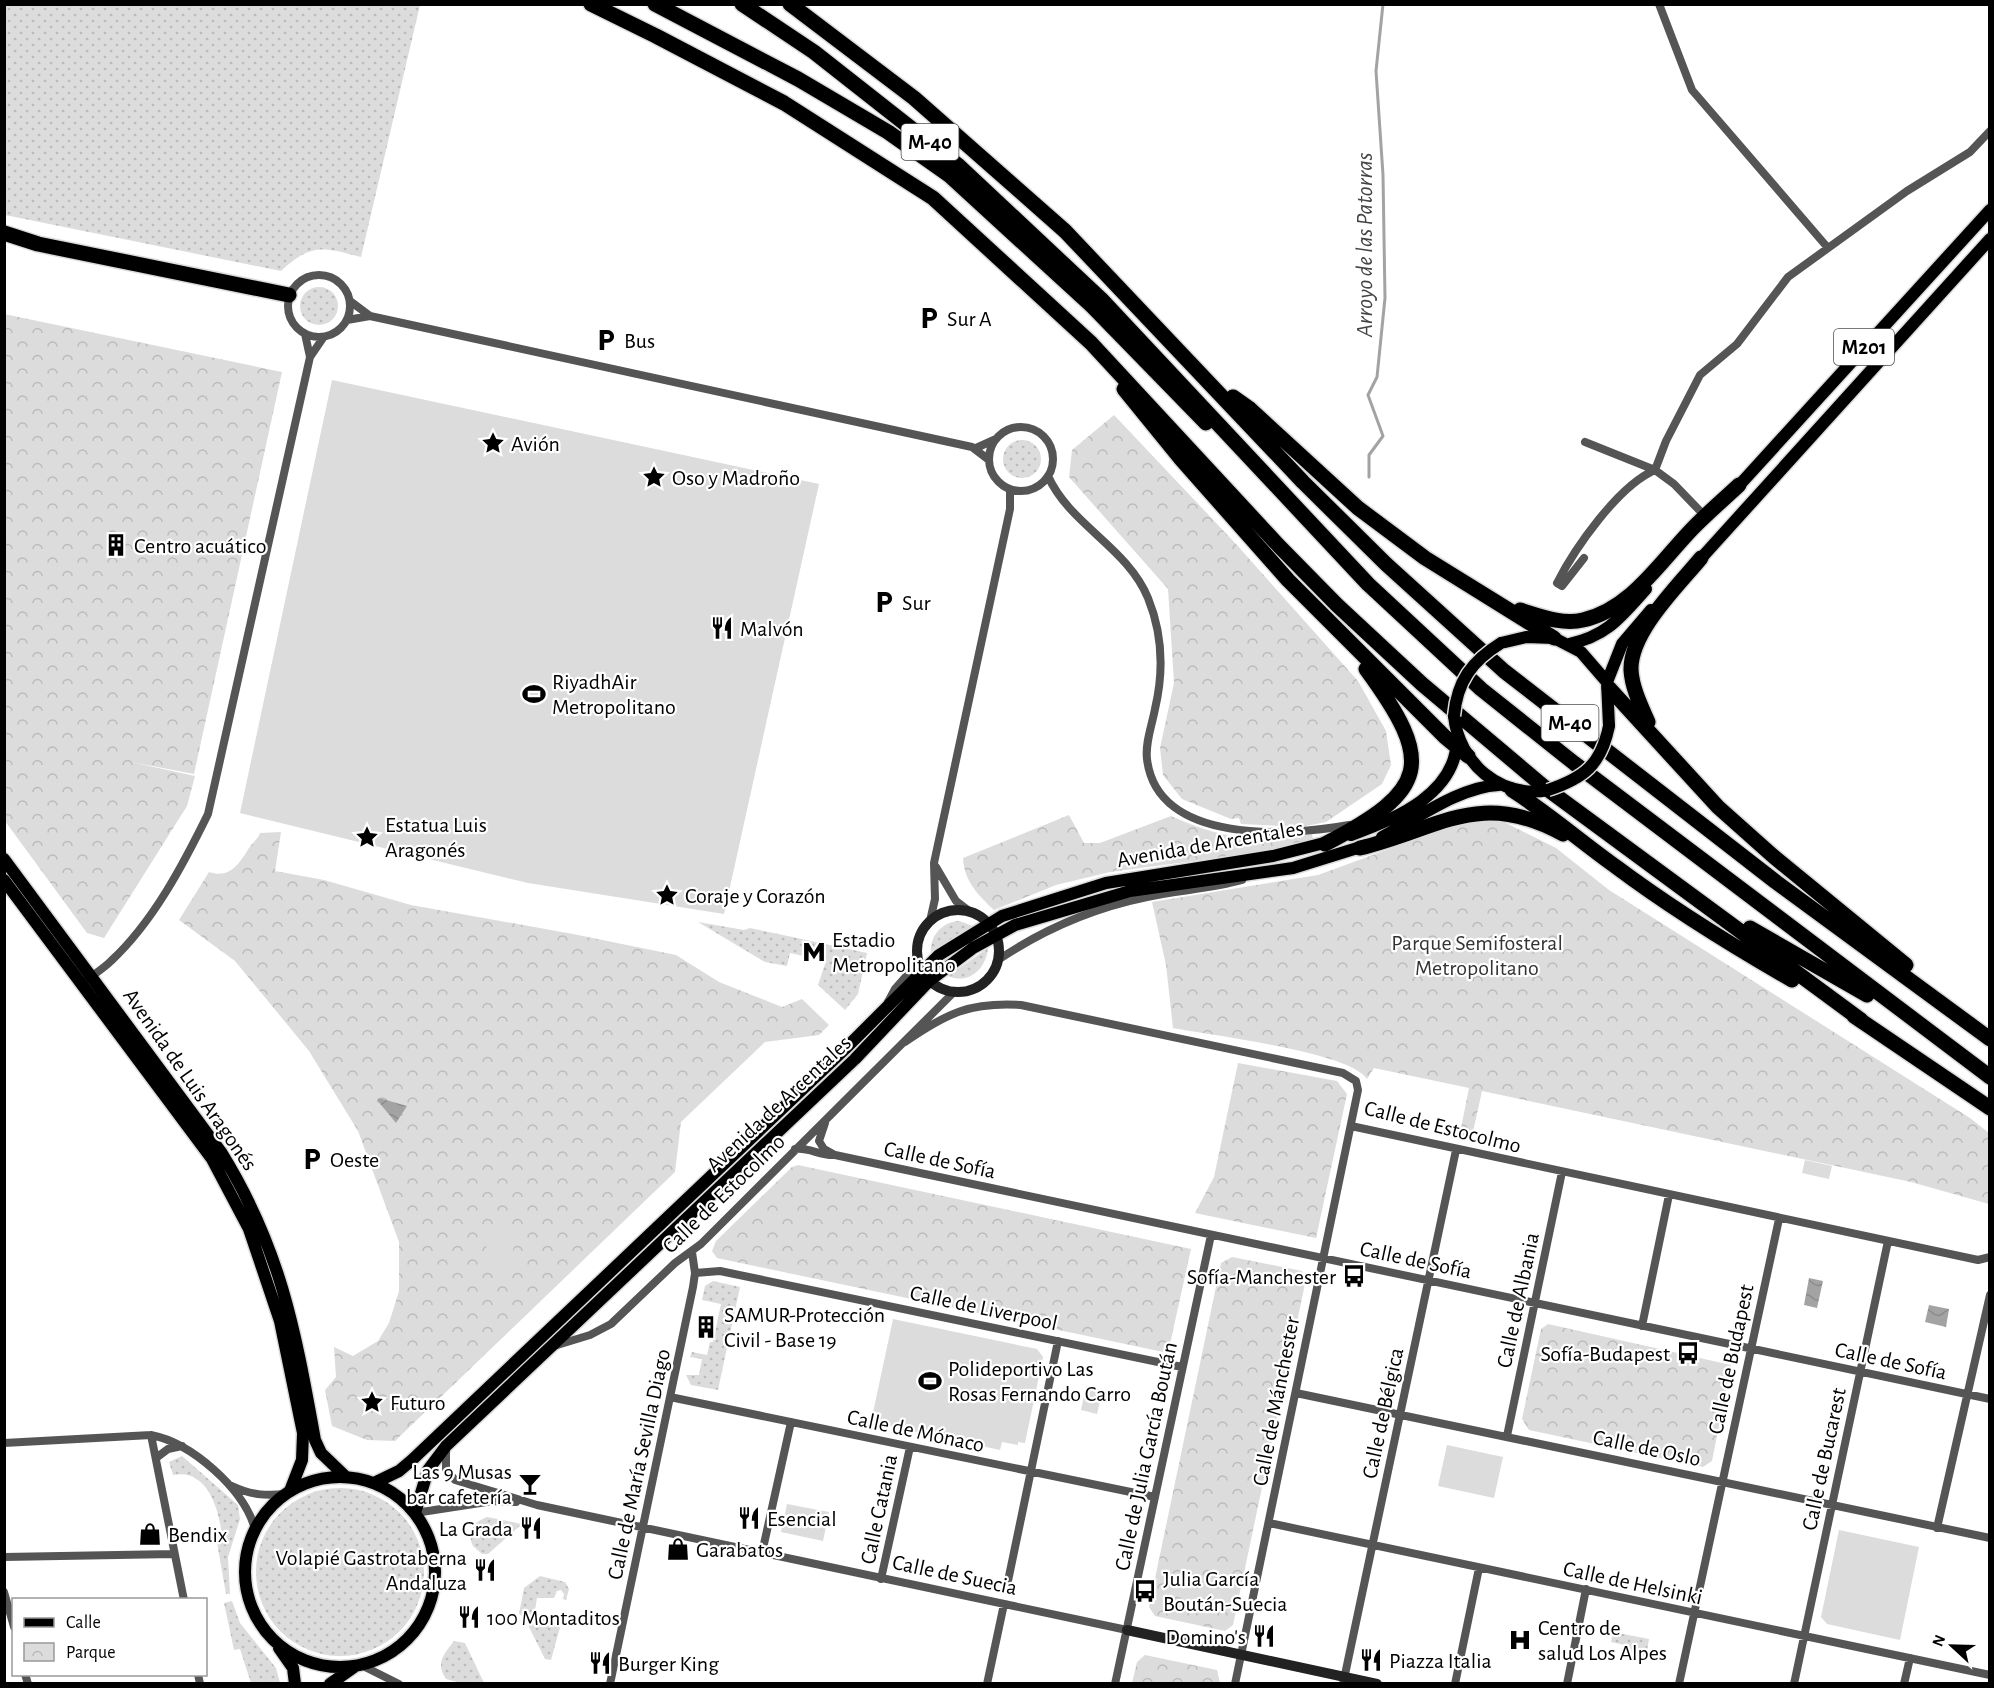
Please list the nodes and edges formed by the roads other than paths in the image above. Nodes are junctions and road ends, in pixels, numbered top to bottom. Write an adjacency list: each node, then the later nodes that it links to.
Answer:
1 (591, 4): 7 (highway)
2 (612, 4): 7 (highway)
3 (655, 4): 31 (highway)
4 (742, 4): 31 (highway, M-40)
5 (790, 4): 21 (highway, M-40)
6 (1659, 4): 12 (street)
7 (656, 36): 19 (highway)
8 (1989, 131): 12 (street)
9 (1989, 210): 28 (main road, M201)
10 (4, 233): 13 (highway)
11 (1989, 239): 35 (main road, M201)
12 (1828, 248): 26 (street)
13 (290, 295): 14 (street); 17 (street)
14 (350, 302): 15 (street); 16 (street)
15 (370, 316): 16 (street); 24 (street)
16 (347, 320): 18 (street)
17 (305, 334): 18 (street); 20 (street)
18 (323, 338): 20 (street)
19 (1091, 343): 37 (highway); 52 (highway)
20 (310, 357): 58 (street)
21 (1209, 381): 36 (highway); 62 (highway, M-40)
22 (996, 439): 24 (street); 25 (street); 27 (street)
23 (1585, 442): 26 (street)
24 (976, 448): 25 (street)
25 (989, 460): 29 (street)
26 (1655, 470): 33 (street); 34 (street)
27 (1048, 476): 30 (street); 44 (street)
28 (1739, 485): 36 (highway); 39 (main road, M201)
29 (1010, 489): 30 (street); 32 (street)
30 (1024, 490): 32 (street)
31 (1294, 508): 63 (highway, M-40)
32 (1010, 509): 48 (street)
33 (1701, 512)
34 (1584, 558)
35 (1701, 558): 40 (main road, M201); 41 (highway)
36 (1502, 605): 38 (highway)
37 (1341, 635): 42 (highway); 44 (highway)
38 (1554, 638): 39 (main road); 42 (main road, bridge)
39 (1569, 644): 40 (main road)
40 (1608, 685): 41 (highway); 43 (main road, bridge)
41 (1653, 734): 62 (highway)
42 (1457, 745): 43 (main road); 45 (main road, Avenida de Arcentales)
43 (1506, 788): 46 (main road, Avenida de Arcentales); 49 (highway)
44 (1366, 823): 45 (highway)
45 (1325, 844): 55 (main road, Avenida de Arcentales)
46 (1360, 848): 49 (highway); 50 (main road, Avenida de Arcentales)
47 (4, 858): 58 (main road, Avenida de Luis Aragonés)
48 (934, 863): 53 (street); 54 (street)
49 (1613, 866): 61 (highway)
50 (1265, 873): 55 (main road, Avenida de Arcentales); 56 (street, Avenida de Arcentales)
51 (4, 880): 59 (main road, Avenida de Luis Aragonés)
52 (1685, 891): 61 (highway); 63 (highway)
53 (969, 911): 54 (street); 55 (street)
54 (930, 921): 57 (street)
55 (993, 930): 56 (street); 57 (main road, Avenida de Arcentales)
56 (998, 960): 60 (street)
57 (923, 972): 60 (street); 88 (main road, Avenida de Arcentales); 108 (main road, Avenida de Arcentales)
58 (92, 976): 59 (street); 106 (main road, Avenida de Luis Aragonés)
59 (81, 984): 110 (main road, Avenida de Luis Aragonés)
60 (954, 992): 65 (street, Calle de Estocolmo)
61 (1861, 1020): 67 (highway)
62 (1968, 1022): 64 (highway, M-40)
63 (1921, 1026): 66 (highway, M-40)
64 (1989, 1039)
65 (905, 1042): 68 (street, Calle de Estocolmo); 69 (street, Calle de Estocolmo)
66 (1989, 1077)
67 (1989, 1108)
68 (831, 1114): 70 (street, Calle de Estocolmo); 72 (street)
69 (1351, 1126): 71 (street, Calle de Estocolmo); 80 (street, Calle de Mánchester)
70 (795, 1149): 72 (street, Calle de Sofía); 78 (street, Calle de Estocolmo)
71 (1456, 1150): 73 (street, Calle de Estocolmo); 83 (street, Calle de Bélgica)
72 (835, 1155): 76 (street, Calle de Sofía)
73 (1562, 1172): 74 (street, Calle de Estocolmo); 85 (street, Calle de Albania)
74 (1669, 1195): 75 (street, Calle de Estocolmo); 86 (street)
75 (1779, 1219): 77 (street, Calle de Estocolmo); 89 (street, Calle de Budapest)
76 (1211, 1235): 80 (street, Calle de Sofía); 90 (street, Calle de Julia García Boután)
77 (1888, 1241): 79 (street, Calle de Estocolmo); 91 (street, Calle de Bucarest)
78 (692, 1252): 81 (street, Calle de Estocolmo); 82 (street, Calle de María Sevilla Diago)
79 (1989, 1257)
80 (1322, 1258): 83 (street, Calle de Sofía); 92 (street, Calle de Mánchester)
81 (675, 1263): 82 (street, Calle de Liverpool); 88 (street, Calle de Estocolmo)
82 (695, 1273): 87 (street, Calle de Liverpool); 94 (street, Calle de María Sevilla Diago)
83 (1428, 1281): 85 (street, Calle de Sofía); 96 (street, Calle de Bélgica)
84 (1989, 1295): 93 (street)
85 (1534, 1303): 86 (street, Calle de Sofía); 99 (street, Calle de Albania)
86 (1642, 1326): 89 (street, Calle de Sofía)
87 (1058, 1341): 90 (street, Calle de Liverpool); 105 (street)
88 (550, 1347): 102 (main road, Avenida de Arcentales)
89 (1751, 1349): 91 (street, Calle de Sofía); 107 (street, Calle de Budapest)
90 (1182, 1367): 111 (street, Calle de Julia García Boután)
91 (1860, 1372): 93 (street, Calle de Sofía); 113 (street, Calle de Bucarest)
92 (1296, 1393): 96 (street, Calle de Oslo); 115 (street, Calle de Mánchester)
93 (1967, 1394): 95 (street, Calle de Sofía); 116 (street)
94 (670, 1397): 97 (street, Calle de Mónaco); 118 (street, Calle de María Sevilla Diago)
95 (1989, 1399)
96 (1400, 1414): 99 (street, Calle de Oslo); 120 (street, Calle de Bélgica)
97 (790, 1422): 103 (street, Calle de Mónaco); 121 (street)
98 (151, 1435): 100 (street); 101 (street); 104 (street)
99 (1507, 1436): 107 (street, Calle de Oslo)
100 (4, 1443)
101 (182, 1446): 104 (street); 109 (street)
102 (446, 1446): 112 (street, Calle de Suecia); 114 (main road, Avenida de Arcentales)
103 (910, 1447): 105 (street, Calle de Mónaco); 125 (street, Calle Catania)
104 (156, 1458): 122 (street)
105 (1031, 1472): 111 (street, Calle de Mónaco); 126 (street)
106 (346, 1477): 108 (main road); 110 (main road)
107 (1722, 1482): 113 (street, Calle de Oslo); 131 (street, Calle de Budapest)
108 (374, 1483): 114 (main road)
109 (229, 1484): 110 (street); 117 (street)
110 (288, 1493): 117 (main road)
111 (1155, 1497): 133 (street, Calle de Julia García Boután)
112 (527, 1502): 114 (street, Calle de Suecia); 118 (street, Calle de Suecia)
113 (1832, 1505): 116 (street, Calle de Oslo); 134 (street, Calle de Bucarest)
114 (415, 1513): 138 (main road)
115 (1269, 1523): 120 (street, Calle de Helsinki); 136 (street, Calle de Mánchester)
116 (1937, 1528): 119 (street, Calle de Oslo)
117 (255, 1529): 135 (main road)
118 (643, 1529): 121 (street, Calle de Suecia); 144 (street, Calle de María Sevilla Diago)
119 (1989, 1538)
120 (1373, 1545): 124 (street, Calle de Helsinki); 140 (street, Calle de Bélgica)
121 (762, 1553): 125 (street, Calle de Suecia)
122 (174, 1554): 123 (street); 129 (street)
123 (4, 1557)
124 (1479, 1568): 127 (street, Calle de Helsinki); 149 (street)
125 (881, 1579): 130 (street, Calle de Suecia)
126 (1008, 1581)
127 (1586, 1589): 131 (street, Calle de Helsinki); 150 (street)
128 (4, 1592): 132 (street)
129 (184, 1598)
130 (1004, 1604): 133 (street, Calle de Suecia); 145 (street)
131 (1694, 1614): 134 (street, Calle de Helsinki); 151 (street, Calle de Budapest)
132 (12, 1621)
133 (1127, 1630): 136 (street, Calle de Suecia); 146 (street, Calle de Julia García Boután)
134 (1805, 1636): 137 (street, Calle de Helsinki); 152 (street, Calle de Bucarest)
135 (273, 1640): 138 (main road); 141 (main road)
136 (1241, 1654): 140 (street, Calle de Suecia); 147 (street, Calle de Mánchester)
137 (1910, 1658): 139 (street, Calle de Helsinki); 153 (street)
138 (358, 1666): 142 (main road); 143 (street)
139 (1989, 1676)
140 (1344, 1680): 148 (street, Calle de Suecia)
141 (295, 1683)
142 (330, 1683)
143 (399, 1683)
144 (610, 1683)
145 (987, 1683)
146 (1115, 1683)
147 (1235, 1683)
148 (1377, 1683)
149 (1455, 1683)
150 (1567, 1683)
151 (1679, 1683)
152 (1794, 1683)
153 (1905, 1683)

